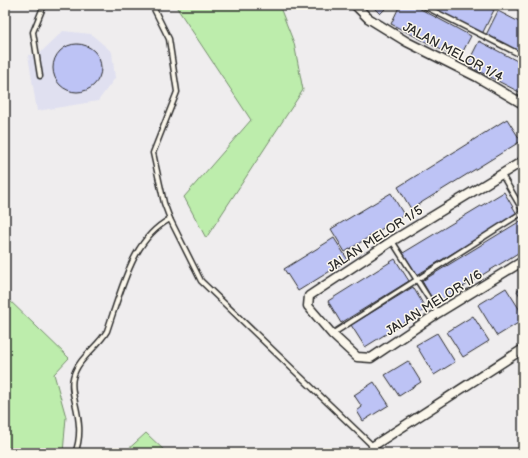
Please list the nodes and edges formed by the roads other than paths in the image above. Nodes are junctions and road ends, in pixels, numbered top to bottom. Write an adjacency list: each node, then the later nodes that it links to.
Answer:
1 (44, 5): 8 (lane)
2 (152, 5): 13 (lane)
3 (355, 5): 9 (street, JALAN MELOR 1/4)
4 (422, 5): 7 (lane)
5 (520, 5): 6 (street)
6 (523, 6)
7 (523, 56)
8 (40, 76)
9 (523, 104)
10 (523, 161): 11 (street, JALAN MELOR 1/5)
11 (502, 175): 12 (lane); 14 (street, JALAN MELOR 1/5)
12 (523, 211): 16 (lane)
13 (170, 219): 21 (lane); 22 (lane)
14 (392, 241): 16 (lane); 18 (street, JALAN MELOR 1/5)
15 (523, 261): 17 (street, JALAN MELOR 1/6)
16 (417, 280): 17 (lane); 18 (lane)
17 (438, 313): 20 (street, JALAN MELOR 1/6)
18 (332, 334): 20 (street, JALAN MELOR 1/5)
19 (523, 349): 21 (street)
20 (357, 357)
21 (373, 446): 23 (lane)
22 (75, 453)
23 (380, 453)

